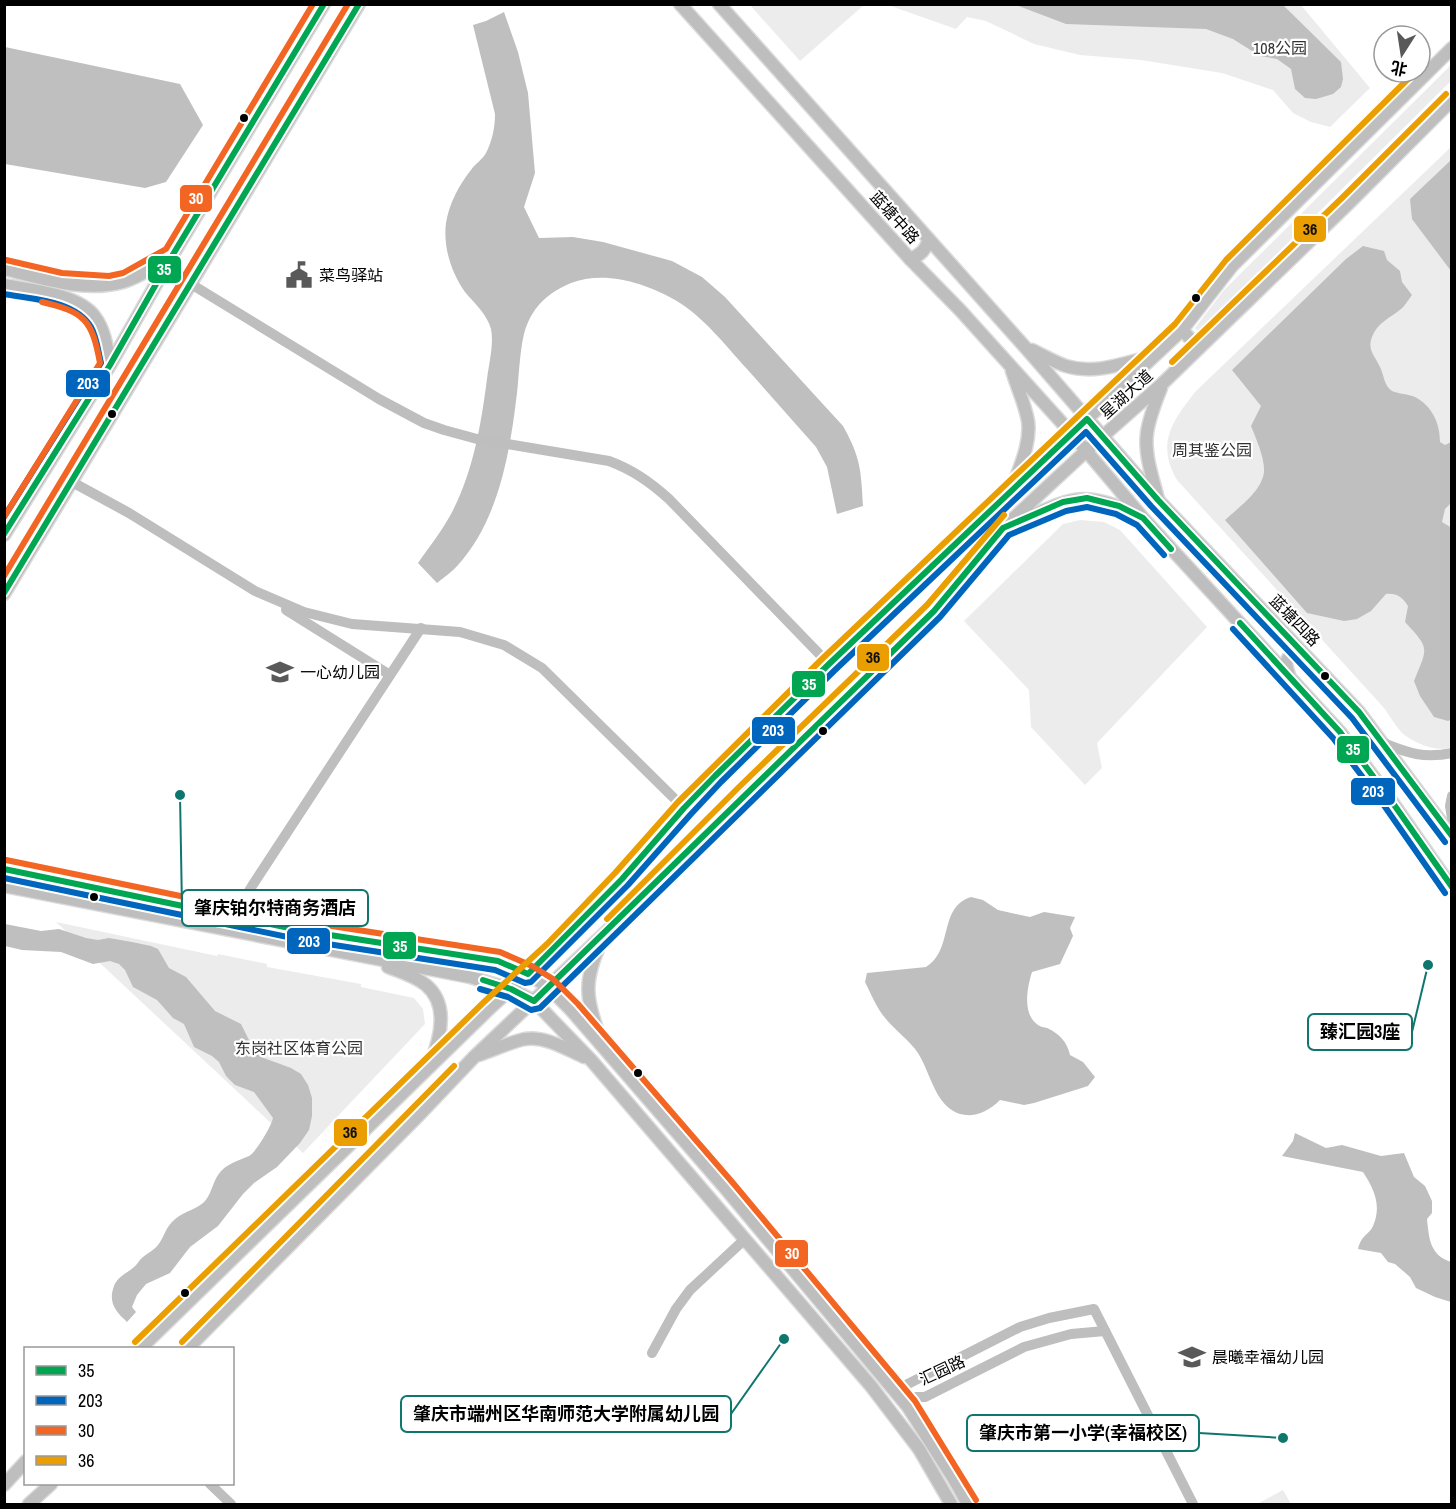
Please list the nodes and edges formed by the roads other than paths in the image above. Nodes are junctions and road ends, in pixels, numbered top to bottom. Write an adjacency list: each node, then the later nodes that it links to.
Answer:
1 (324, 4): 8 (main road)
2 (359, 4): 11 (main road)
3 (680, 4): 9 (main road, 蓝塘中路)
4 (718, 4): 7 (main road, 蓝塘中路)
5 (1452, 48): 13 (main road, 星湖大道)
6 (1452, 100): 15 (main road, 星湖大道)
7 (929, 240): 9 (main road); 14 (main road, 蓝塘中路)
8 (172, 256): 10 (main road); 17 (main road)
9 (910, 259): 18 (main road, 蓝塘中路)
10 (4, 269)
11 (191, 284): 24 (main road); 34 (street)
12 (4, 285): 17 (main road)
13 (1182, 330): 15 (main road); 16 (main road, 星湖大道)
14 (1025, 347): 16 (main road); 20 (main road, 蓝塘中路)
15 (1199, 348): 19 (main road, 星湖大道)
16 (1155, 356): 20 (main road, 星湖大道)
17 (110, 365): 29 (main road)
18 (1011, 367): 21 (main road, 蓝塘中路); 25 (main road)
19 (1162, 383): 22 (main road, 星湖大道); 26 (main road)
20 (1088, 419): 21 (main road, 星湖大道); 22 (main road, 蓝塘中路)
21 (1072, 434): 23 (main road, 蓝塘中路); 25 (main road, 星湖大道)
22 (1103, 437): 23 (main road, 星湖大道); 26 (main road, 蓝塘四路)
23 (1086, 451): 27 (main road); 28 (main road, 星湖大道)
24 (72, 482): 30 (street); 31 (main road)
25 (1012, 489): 34 (main road, 星湖大道)
26 (1158, 500): 33 (main road, 蓝塘四路)
27 (1143, 518): 28 (main road); 36 (main road)
28 (1003, 528): 47 (main road, 星湖大道)
29 (4, 536)
30 (255, 591): 32 (street); 35 (street)
31 (4, 594)
32 (421, 628): 35 (street); 40 (street)
33 (1310, 659): 36 (main road); 37 (main road, 蓝塘四路)
34 (829, 664): 40 (main road, 星湖大道)
35 (390, 675): 48 (street)
36 (1290, 678): 46 (main road)
37 (1383, 743): 38 (street); 42 (main road, 蓝塘四路)
38 (1452, 753)
39 (1452, 796): 41 (street)
40 (684, 808): 44 (main road, 星湖大道)
41 (1452, 818)
42 (1452, 837)
43 (4, 869): 48 (main road)
44 (622, 879): 47 (main road); 52 (main road, 星湖大道)
45 (4, 886): 49 (main road)
46 (1452, 888)
47 (640, 898): 50 (main road, 星湖大道)
48 (234, 916): 49 (street); 52 (main road)
49 (231, 930): 51 (main road)
50 (605, 933): 53 (main road, 星湖大道); 56 (main road)
51 (365, 957): 54 (main road); 59 (main road)
52 (528, 974): 53 (main road); 54 (main road, 星湖大道)
53 (549, 987): 55 (main road, 星湖大道); 56 (main road)
54 (511, 989): 55 (main road); 59 (main road, 星湖大道)
55 (534, 1000): 57 (main road, 星湖大道); 58 (main road)
56 (604, 1048): 60 (main road)
57 (475, 1056): 58 (main road); 65 (main road, 星湖大道)
58 (591, 1060): 61 (main road)
59 (427, 1069): 64 (main road, 星湖大道)
60 (623, 1071): 61 (street); 67 (main road)
61 (610, 1083): 62 (main road)
62 (745, 1239): 66 (street); 74 (main road)
63 (1105, 1331): 67 (street, 汇园路); 67 (street, 汇园路); 76 (street)
64 (142, 1347)
65 (189, 1347)
66 (652, 1353)
67 (894, 1391): 75 (main road)
68 (24, 1463): 69 (main road)
69 (4, 1485)
70 (50, 1485): 72 (main road)
71 (211, 1485): 73 (street)
72 (29, 1504)
73 (231, 1504)
74 (951, 1504)
75 (968, 1504)
76 (1193, 1504)

